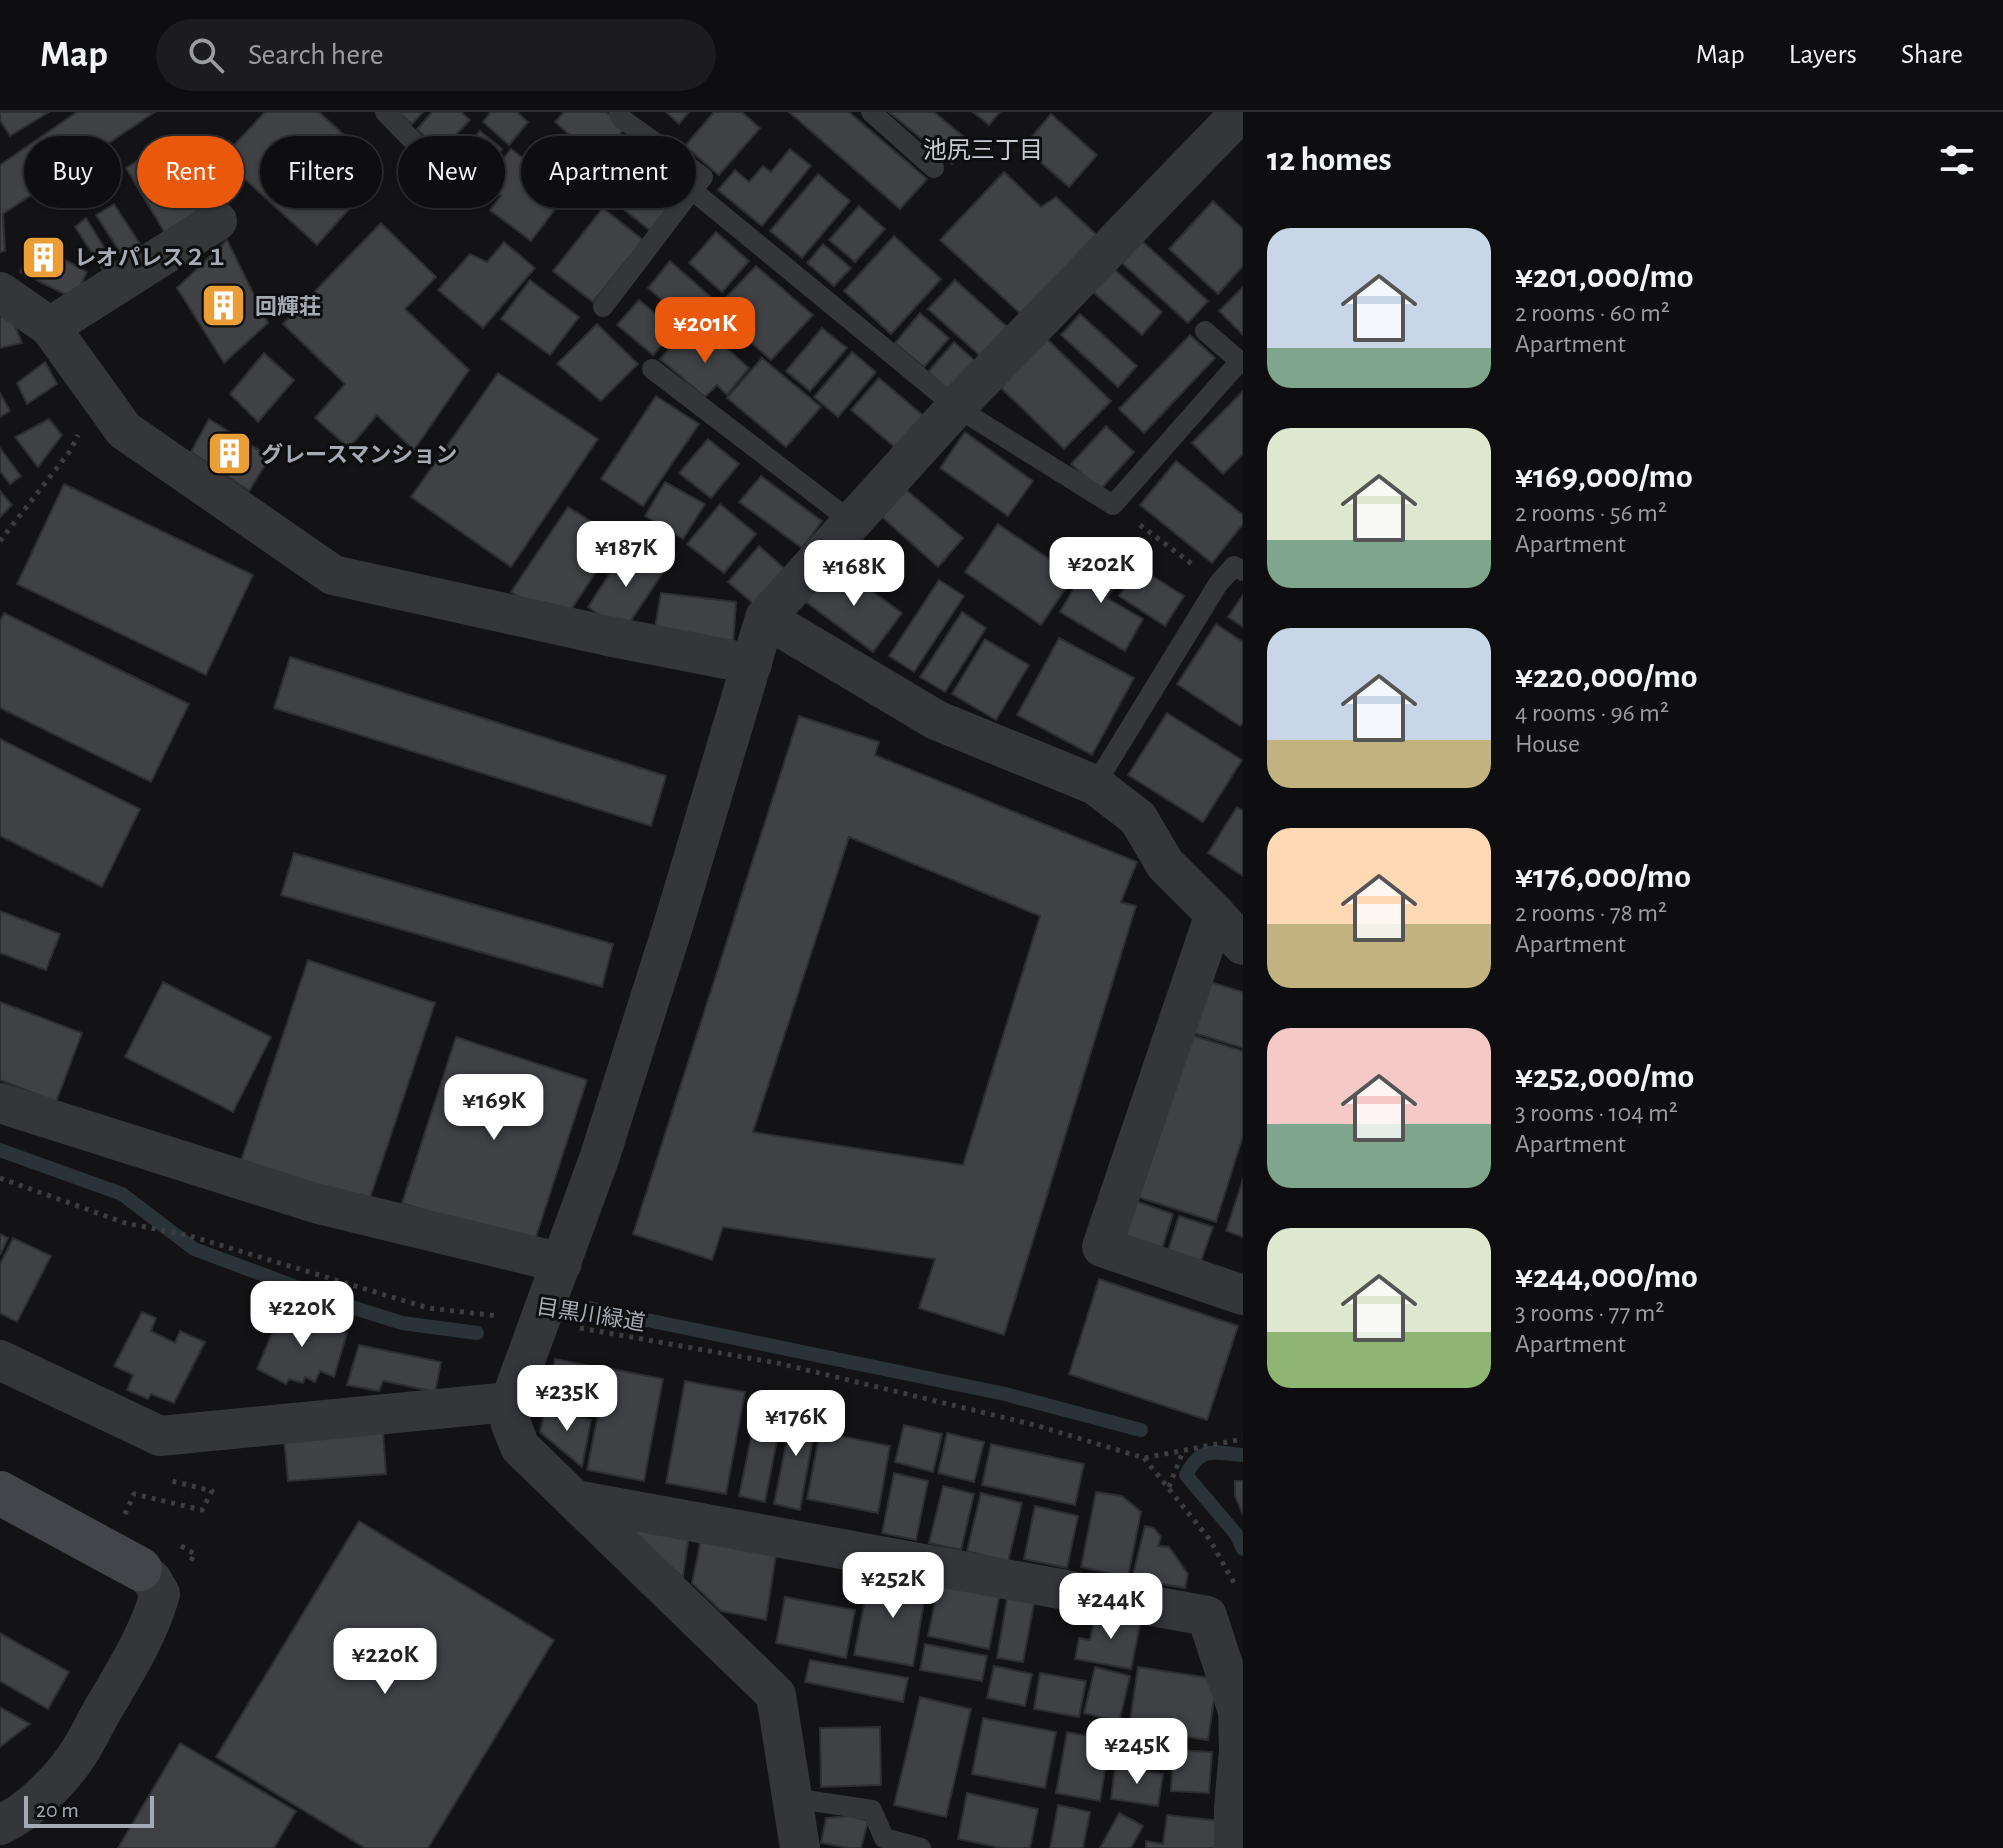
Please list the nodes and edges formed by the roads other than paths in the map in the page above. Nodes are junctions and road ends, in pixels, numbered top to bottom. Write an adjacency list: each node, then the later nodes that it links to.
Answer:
1 (385, 112): 5 (lane)
2 (619, 112): 6 (lane)
3 (871, 112): 7 (lane)
4 (1241, 112): 17 (street)
5 (408, 136)
6 (646, 136)
7 (934, 168)
8 (696, 193): 17 (lane)
9 (678, 208): 12 (lane)
10 (217, 221): 13 (street)
11 (0, 292): 13 (street)
12 (603, 307)
13 (50, 327): 21 (street)
14 (1205, 331): 15 (lane)
15 (1241, 363): 17 (lane)
16 (652, 369): 18 (lane)
17 (956, 407): 18 (street)
18 (852, 522): 20 (street)
19 (1243, 571): 22 (lane)
20 (765, 618): 21 (street); 22 (street)
21 (752, 664): 26 (street)
22 (1095, 785): 23 (street)
23 (1215, 914): 24 (street); 27 (street)
24 (1243, 945)
25 (0, 1103): 26 (street)
26 (562, 1263): 29 (street)
27 (1243, 1295)
28 (0, 1360): 29 (street)
29 (510, 1402): 31 (street)
30 (0, 1493): 32 (street)
31 (575, 1500): 33 (street); 37 (street)
32 (157, 1568): 34 (street)
33 (792, 1798): 35 (street); 36 (lane)
34 (0, 1825)
35 (800, 1848)
36 (921, 1848)
37 (1234, 1848)

